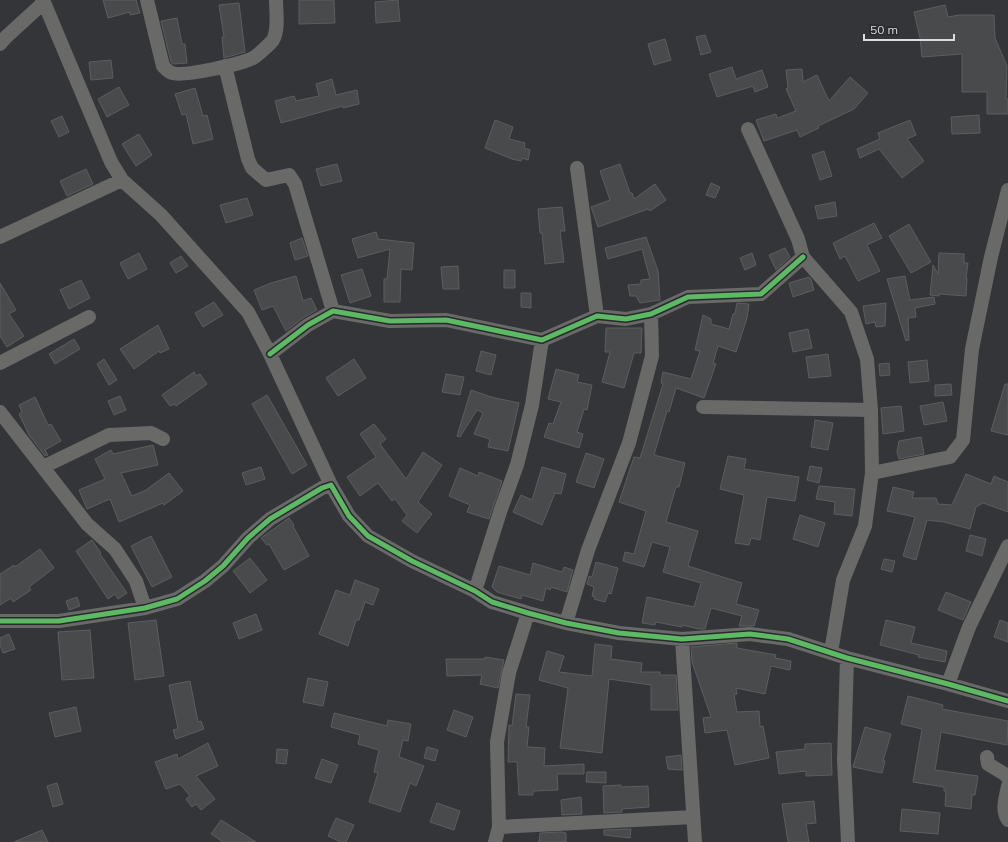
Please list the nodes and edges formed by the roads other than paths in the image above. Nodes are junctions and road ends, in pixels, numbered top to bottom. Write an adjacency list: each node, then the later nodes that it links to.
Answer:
1 (42, 0): 4 (street); 8 (street)
2 (147, 0): 5 (street)
3 (276, 0): 5 (street)
4 (0, 44)
5 (225, 66): 12 (street)
6 (748, 129): 11 (street)
7 (577, 168): 14 (street)
8 (122, 180): 10 (street); 17 (street)
9 (1008, 190): 24 (street)
10 (0, 237)
11 (803, 257): 13 (street); 20 (street)
12 (333, 311): 16 (street); 17 (street)
13 (652, 314): 14 (street); 31 (street)
14 (597, 316): 16 (street)
15 (89, 317): 18 (street)
16 (542, 340): 27 (street)
17 (270, 354): 25 (street)
18 (0, 363)
19 (703, 407): 20 (street)
20 (871, 410): 24 (street)
21 (0, 412): 23 (street)
22 (163, 439): 23 (street)
23 (43, 467): 28 (street)
24 (872, 472): 33 (street)
25 (331, 485): 27 (street); 28 (street)
26 (1008, 546): 35 (street)
27 (475, 592): 29 (street)
28 (145, 608): 30 (street)
29 (528, 613): 31 (street); 42 (street)
30 (0, 621)
31 (566, 623): 32 (street)
32 (682, 639): 33 (street); 40 (street)
33 (831, 652): 34 (street)
34 (847, 658): 35 (street); 45 (street)
35 (948, 684): 36 (street)
36 (1008, 701)
37 (987, 757): 38 (street)
38 (1008, 778)
39 (1008, 786): 41 (street)
40 (693, 817): 42 (street); 44 (street)
41 (1008, 820)
42 (499, 827): 43 (street)
43 (495, 842)
44 (695, 842)
45 (848, 842)

